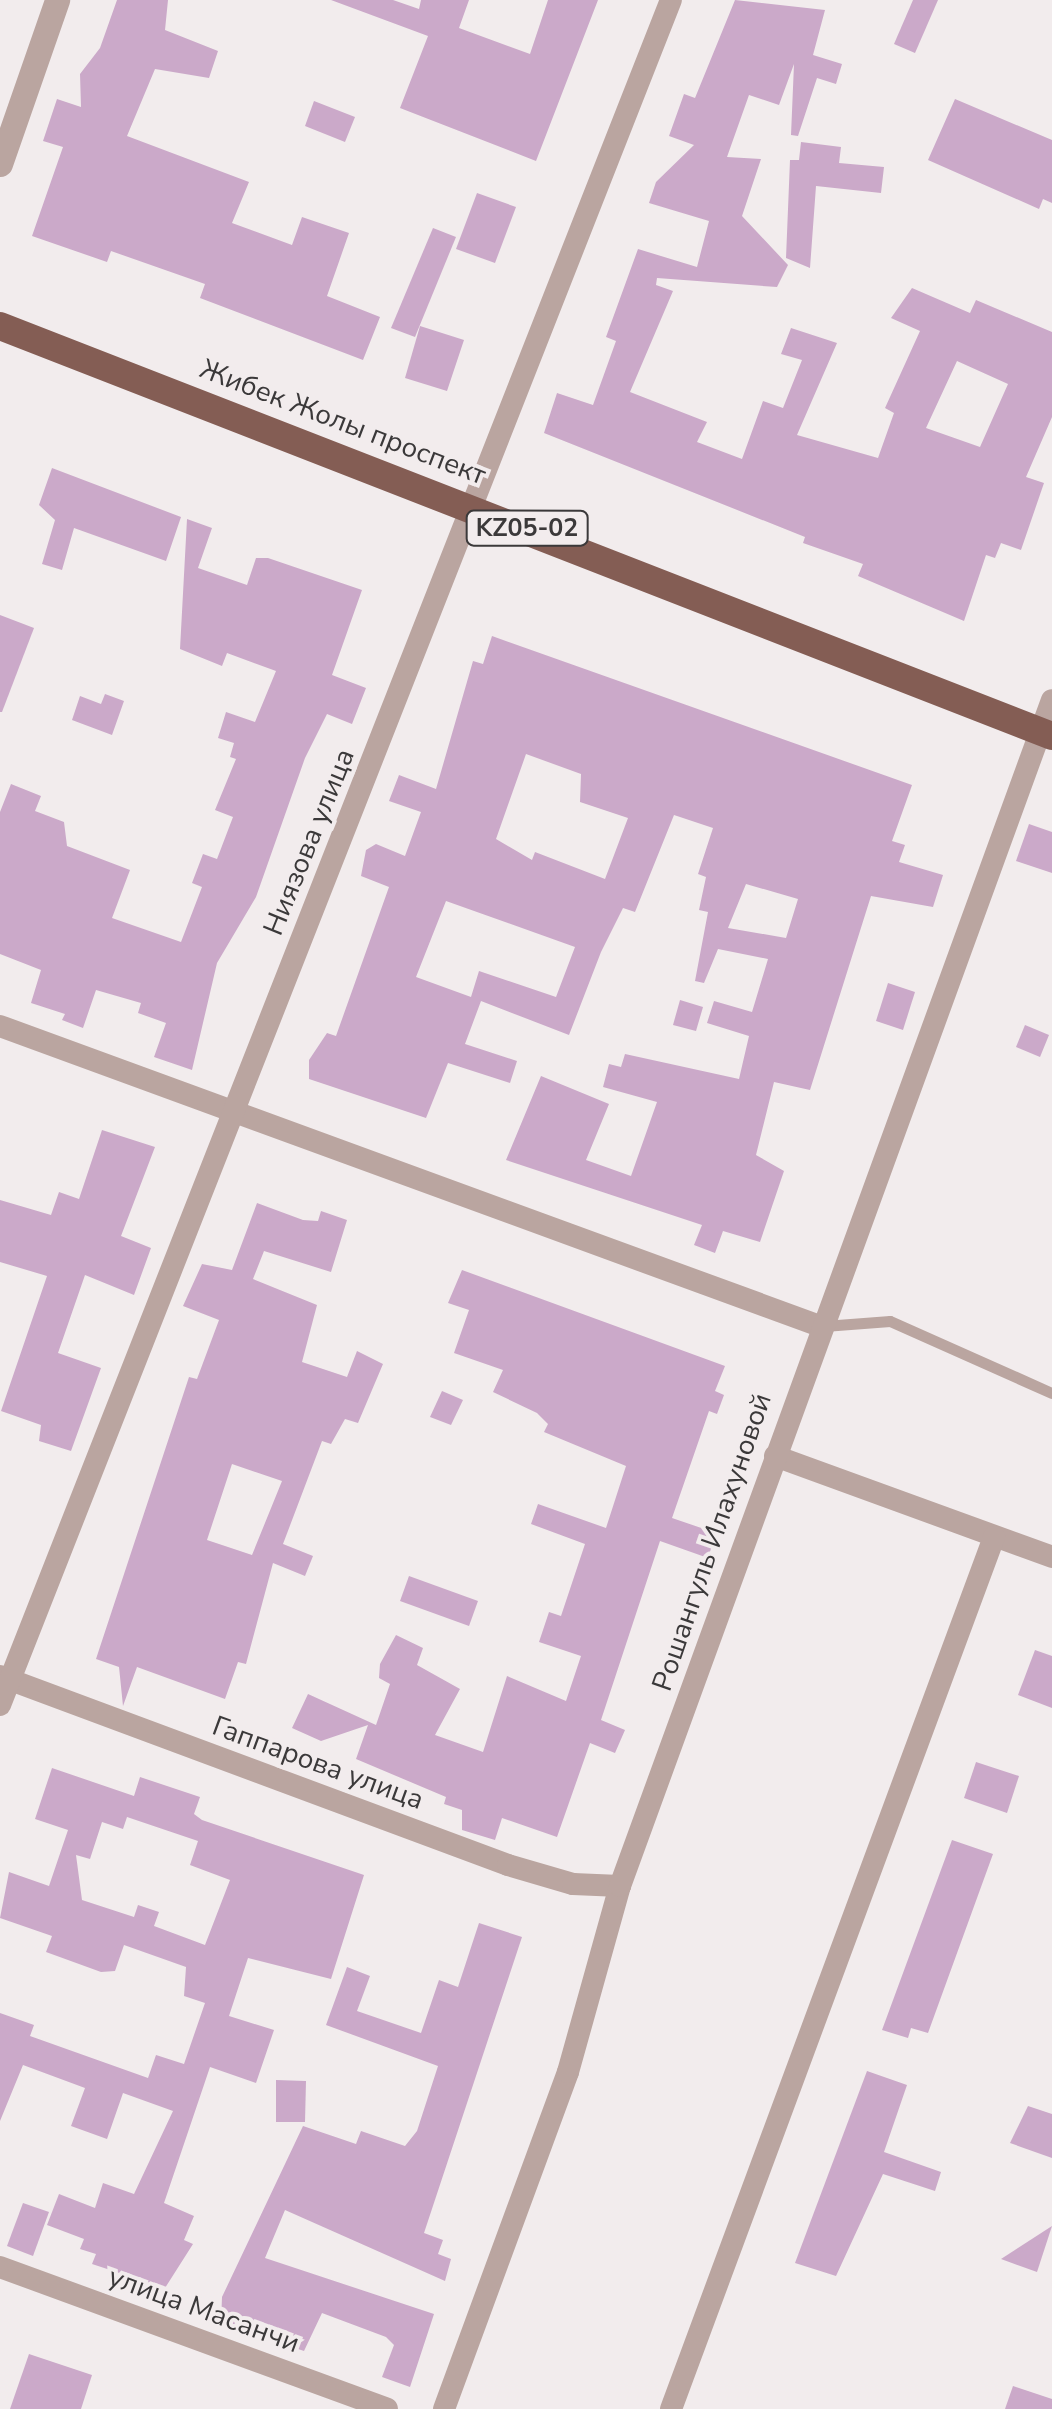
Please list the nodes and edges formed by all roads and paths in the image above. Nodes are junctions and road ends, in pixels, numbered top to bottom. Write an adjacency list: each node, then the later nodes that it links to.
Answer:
1 (57, 0): 3 (street)
2 (671, 0): 5 (street, Ниязова улица)
3 (0, 164)
4 (0, 326): 5 (highway, Жибек Жолы проспект / KZ05-02)
5 (469, 505): 7 (highway, Жибек Жолы проспект / KZ05-02); 9 (street, Ниязова улица)
6 (1052, 700): 7 (street, Рошангуль Илахуновой)
7 (1046, 733): 10 (street, Рошангуль Илахуновой)
8 (0, 1026): 9 (street)
9 (236, 1118): 10 (street); 15 (street, Ниязова улица)
10 (820, 1326): 11 (lane); 12 (street, Рошангуль Илахуновой)
11 (1052, 1393)
12 (775, 1456): 13 (street); 17 (street, Рошангуль Илахуновой)
13 (994, 1537): 14 (street); 21 (street)
14 (1048, 1552)
15 (5, 1677): 16 (street, Ниязова улица); 17 (street, Гаппарова улица)
16 (0, 1705)
17 (620, 1886): 20 (street, Рошангуль Илахуновой)
18 (0, 2267): 19 (street, улица Масанчи)
19 (387, 2409)
20 (444, 2409)
21 (671, 2409)

